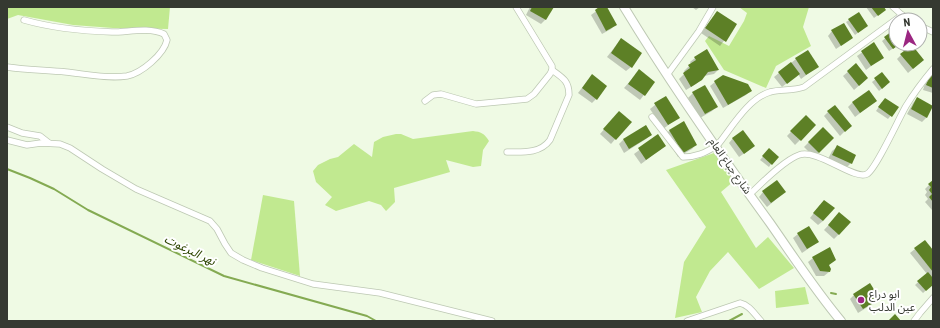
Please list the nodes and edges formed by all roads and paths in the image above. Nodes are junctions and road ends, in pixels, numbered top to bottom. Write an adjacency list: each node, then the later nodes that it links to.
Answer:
1 (524, 7): 4 (street)
2 (624, 7): 10 (main road, شارع جباع العام)
3 (713, 7): 10 (street)
4 (517, 10): 9 (street)
5 (24, 20): 7 (street)
6 (888, 25): 16 (street)
7 (7, 67)
8 (933, 69): 18 (street)
9 (552, 70): 11 (street); 17 (street)
10 (667, 75): 16 (main road, شارع جباع العام)
11 (425, 101)
12 (652, 117): 16 (street)
13 (7, 127): 15 (street)
14 (7, 140): 15 (street)
15 (49, 144): 21 (street)
16 (716, 147): 18 (main road, شارع جباع العام)
17 (507, 152)
18 (749, 195): 20 (main road, شارع جباع العام)
19 (933, 298): 24 (street)
20 (839, 320)
21 (492, 321)
22 (687, 321): 23 (street)
23 (761, 321)
24 (914, 321)

